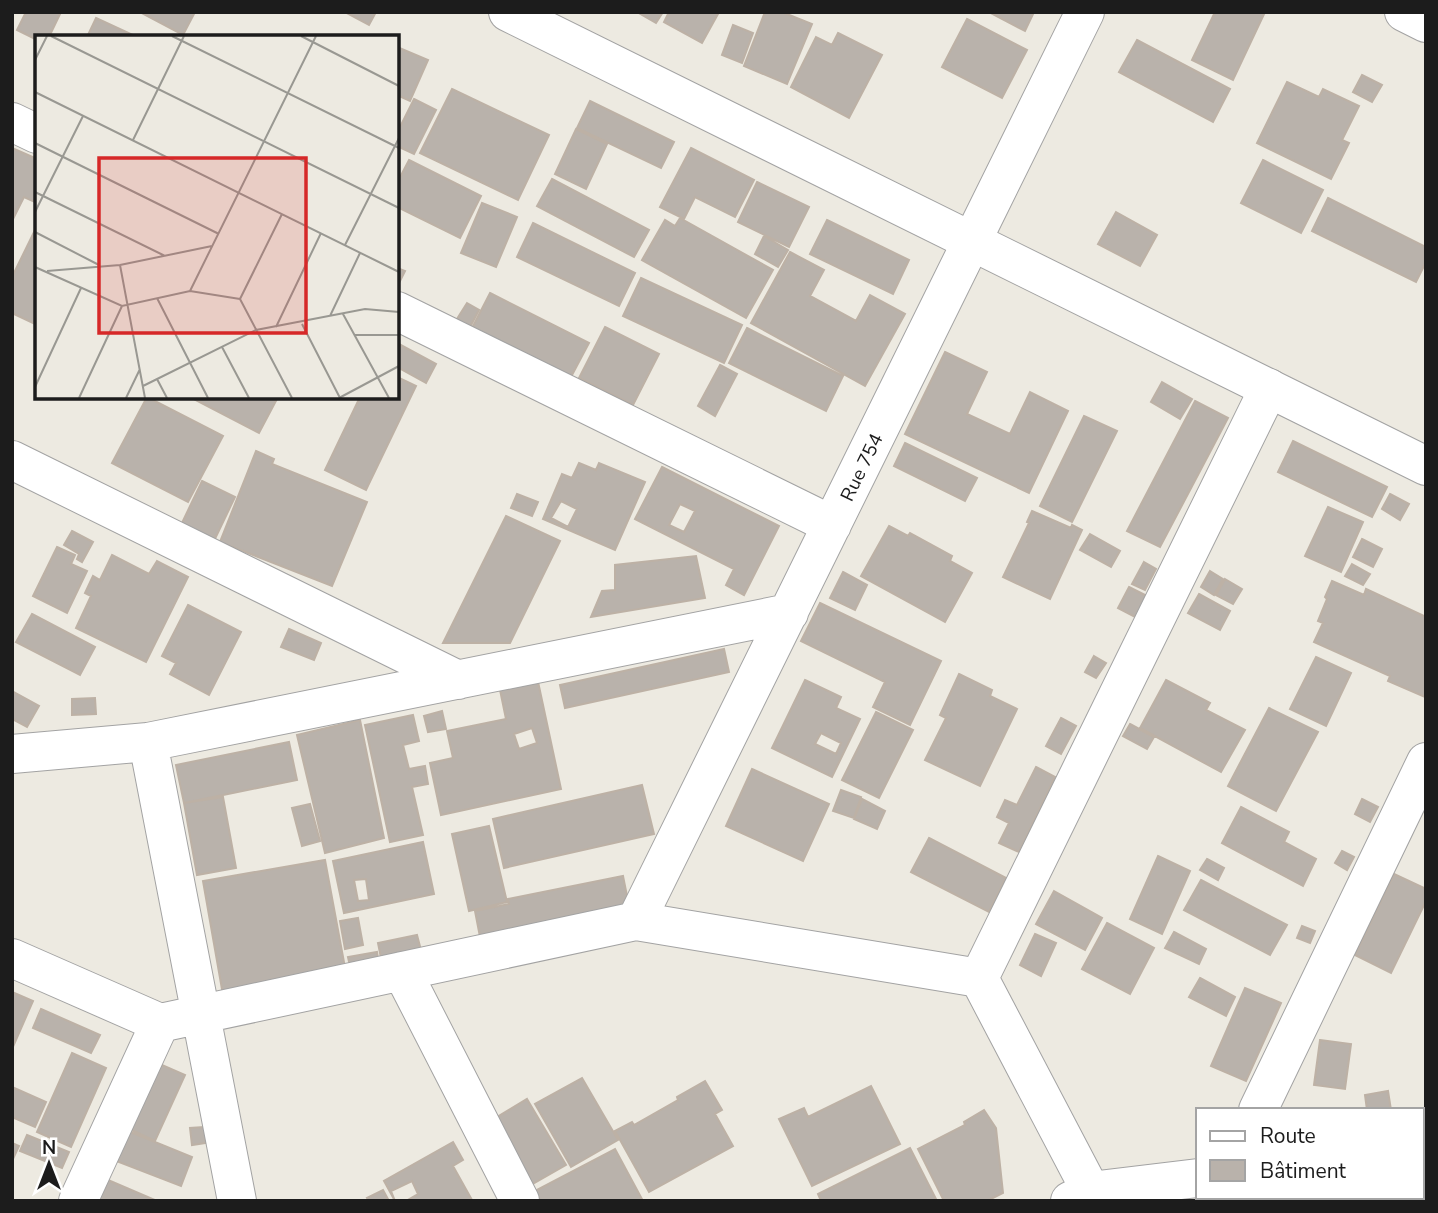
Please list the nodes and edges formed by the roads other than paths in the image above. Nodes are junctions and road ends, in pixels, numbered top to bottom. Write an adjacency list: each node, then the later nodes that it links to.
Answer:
1 (508, 12): 7 (street)
2 (1085, 12): 7 (street, Rue 754)
3 (1404, 12): 4 (street)
4 (1426, 23)
5 (12, 122): 6 (street)
6 (35, 133)
7 (971, 241): 9 (street); 12 (street, Rue 754)
8 (399, 312): 12 (street)
9 (1269, 388): 11 (street); 21 (street)
10 (12, 460): 14 (street)
11 (1426, 466)
12 (832, 525): 13 (street, Rue 754)
13 (789, 613): 14 (street); 18 (street, Rue 754)
14 (458, 680): 15 (street)
15 (148, 743): 16 (street); 22 (street)
16 (15, 752)
17 (1426, 762): 24 (street)
18 (636, 921): 20 (street); 21 (street)
19 (12, 958): 23 (street)
20 (402, 971): 22 (street); 29 (street)
21 (979, 978): 26 (street)
22 (200, 1014): 23 (street); 28 (street)
23 (160, 1023): 27 (street)
24 (1259, 1108)
25 (1196, 1178): 26 (street)
26 (1085, 1197)
27 (78, 1201)
28 (237, 1201)
29 (520, 1201)

